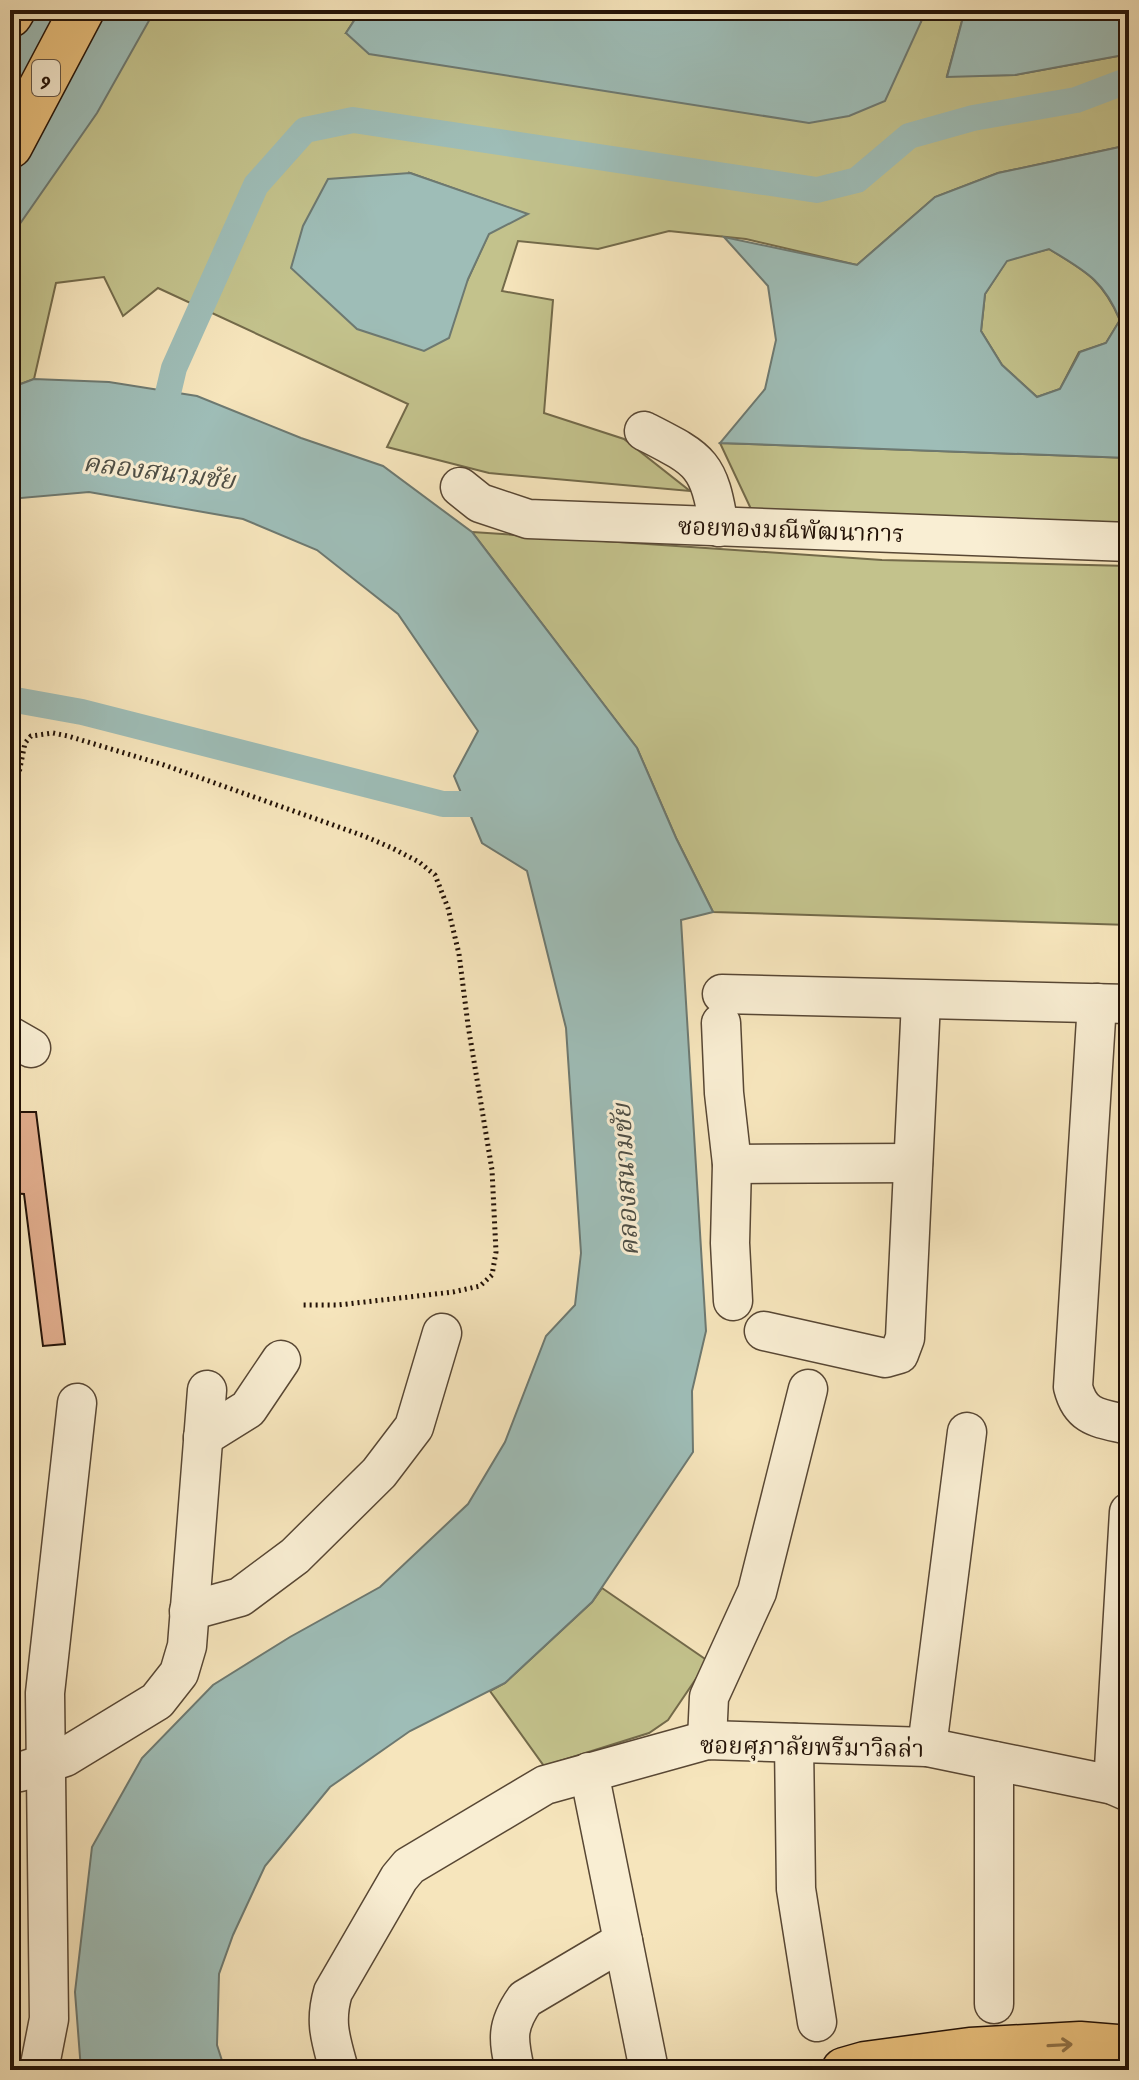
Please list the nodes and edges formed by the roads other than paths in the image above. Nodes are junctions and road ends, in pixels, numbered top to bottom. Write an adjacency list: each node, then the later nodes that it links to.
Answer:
1 (82, 10): 2 (main road, 9)
2 (10, 146)
3 (644, 431): 5 (street)
4 (460, 487): 5 (street, ซอยทองมณีพัฒนาการ)
5 (719, 527): 6 (street, ซอยทองมณีพัฒนาการ)
6 (1129, 542)
7 (921, 1001): 8 (street); 9 (street); 10 (street)
8 (1113, 1004): 18 (street)
9 (913, 1163): 10 (street); 12 (street)
10 (732, 1164): 11 (street)
11 (733, 1301)
12 (764, 1331)
13 (442, 1333): 22 (street)
14 (281, 1360): 20 (street)
15 (808, 1389): 23 (street)
16 (207, 1390): 20 (street)
17 (77, 1403): 27 (street)
18 (1129, 1425)
19 (967, 1432): 25 (street)
20 (203, 1437): 22 (street)
21 (1129, 1512): 29 (street)
22 (189, 1611): 27 (street)
23 (707, 1740): 24 (street, ซอยศุภาลัยพรีมาวิลล่า); 28 (street, ซอยศุภาลัยพรีมาวิลล่า)
24 (794, 1743): 25 (street, ซอยศุภาลัยพรีมาวิลล่า); 32 (street)
25 (927, 1747): 26 (street, ซอยศุภาลัยพรีมาวิลล่า)
26 (994, 1761): 29 (street, ซอยศุภาลัยพรีมาวิลล่า); 31 (street)
27 (28, 1768): 36 (street)
28 (589, 1772): 30 (street); 37 (street, ซอยศุภาลัยพรีมาวิลล่า)
29 (1121, 1789)
30 (623, 1941): 38 (street); 39 (street)
31 (994, 2004)
32 (817, 2022)
33 (1129, 2048): 40 (main road, one-way to 33)
34 (10, 2068): 35 (street)
35 (26, 2070)
36 (39, 2070)
37 (339, 2070)
38 (515, 2070)
39 (649, 2070)
40 (844, 2070)

